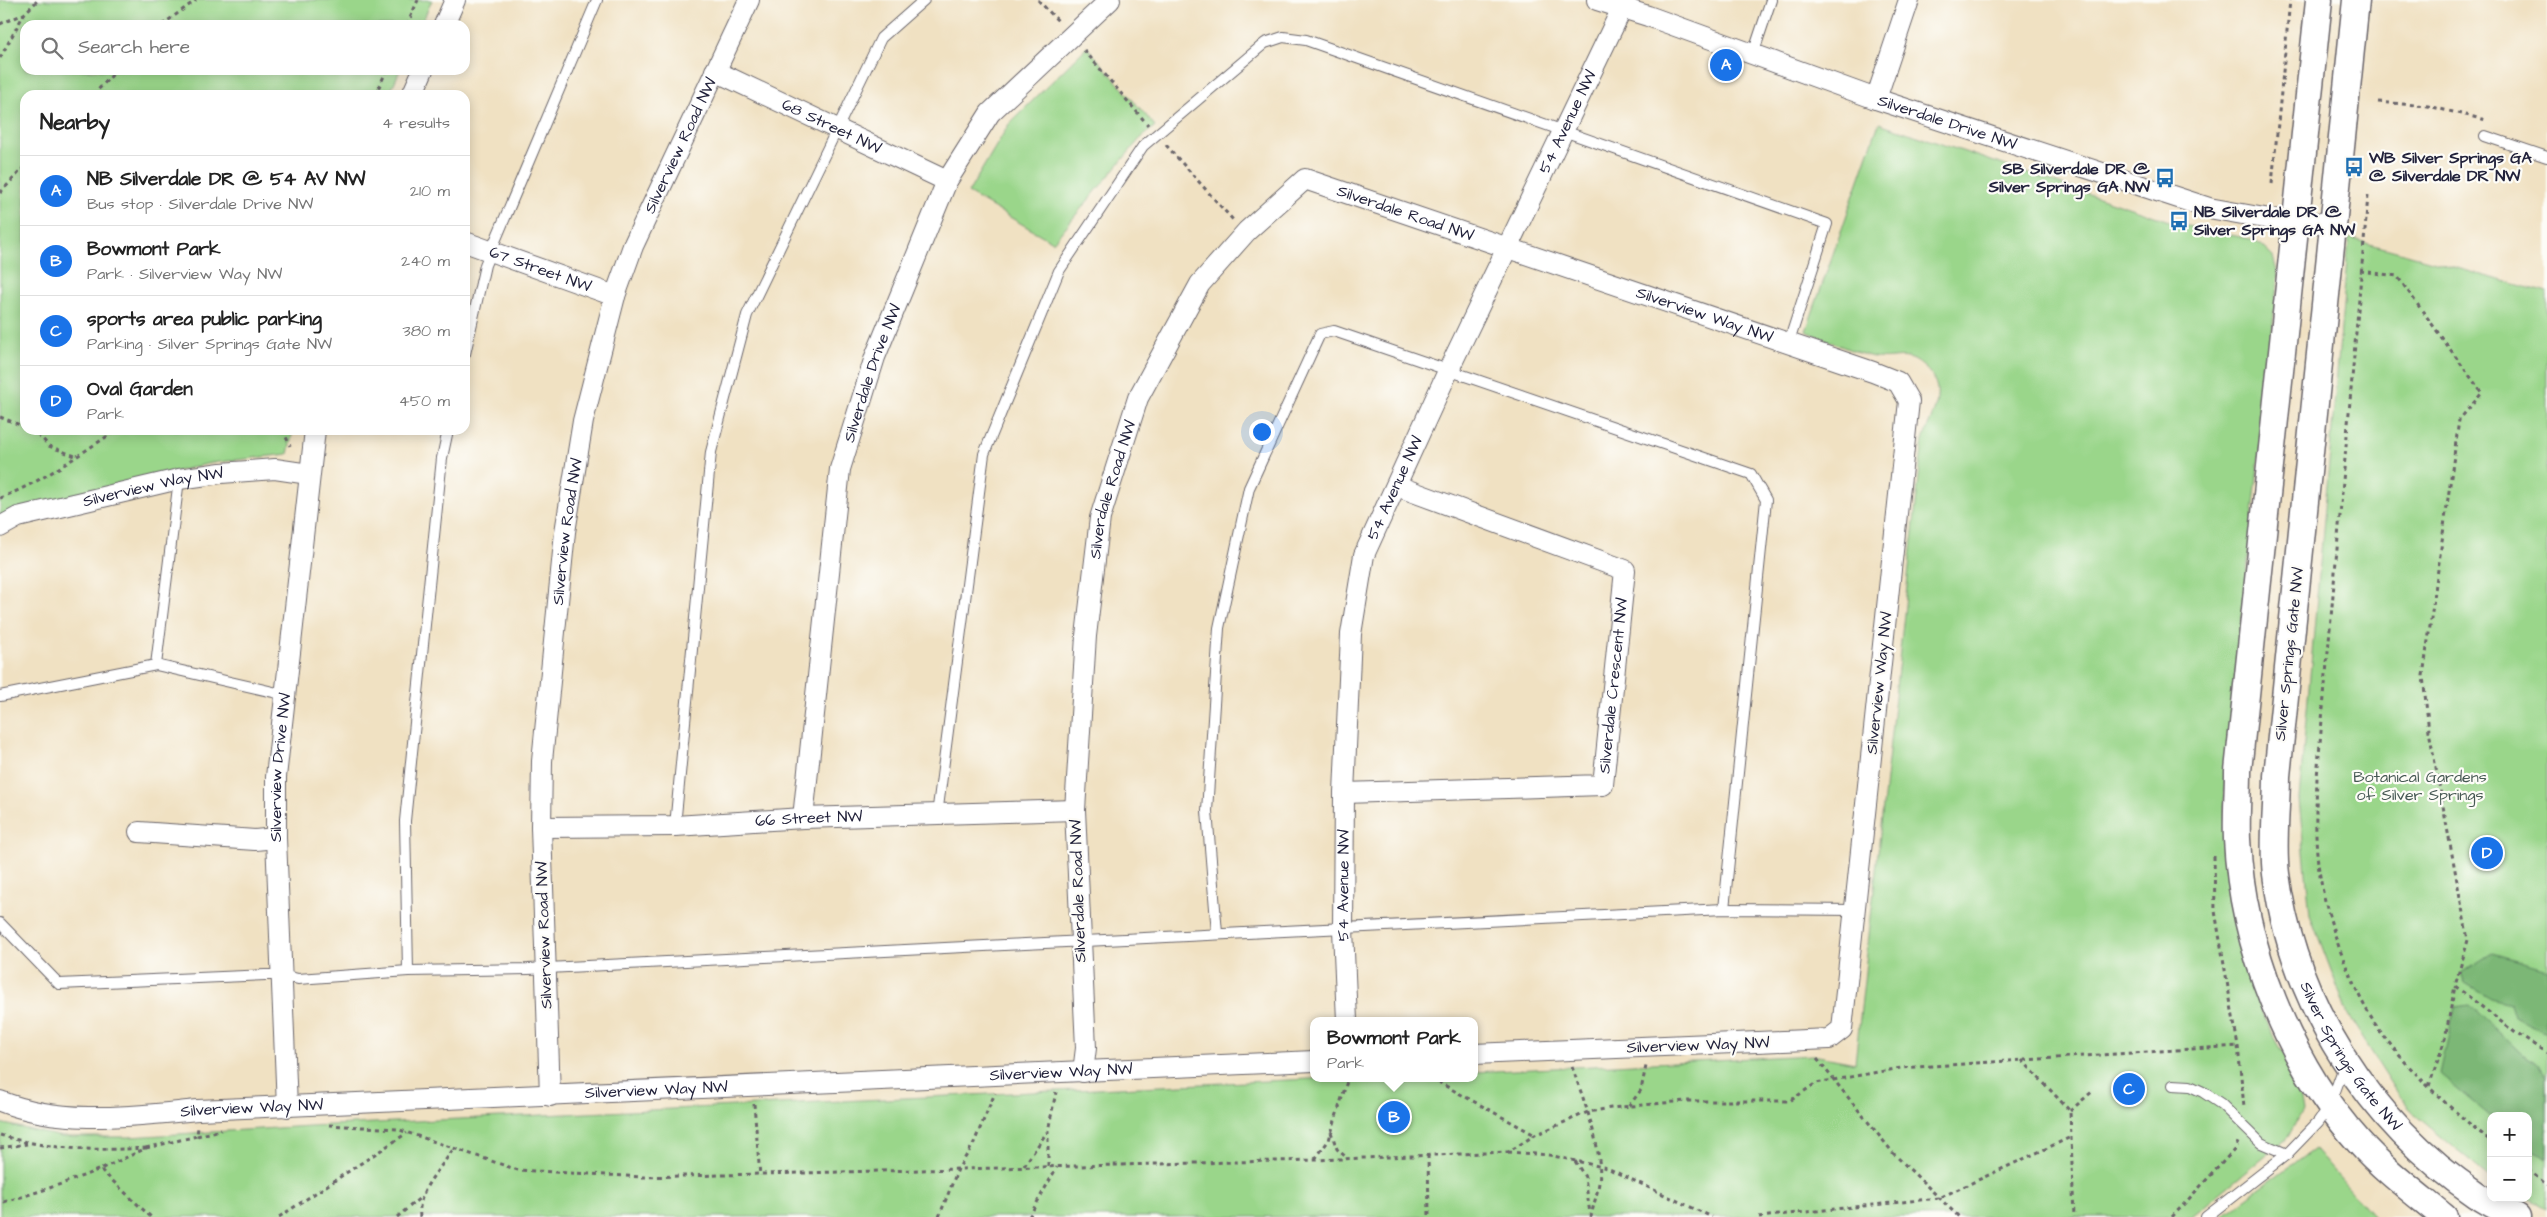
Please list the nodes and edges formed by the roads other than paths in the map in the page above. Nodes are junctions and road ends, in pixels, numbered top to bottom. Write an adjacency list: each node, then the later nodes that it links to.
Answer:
1 (456, 0): 12 (street)
2 (597, 0): 27 (lane)
3 (749, 0): 14 (street, Silverview Road NW)
4 (924, 0): 18 (lane)
5 (1110, 0): 22 (street, Silverdale Drive NW)
6 (1597, 0): 11 (street, Silverdale Drive NW)
7 (1771, 0): 13 (lane)
8 (1909, 0): 17 (street)
9 (2319, 0): 23 (street)
10 (2356, 0): 24 (street, Silver Springs Gate NW)
11 (1625, 4): 13 (street, Silverdale Drive NW); 19 (street, 54 Avenue NW)
12 (446, 20)
13 (1753, 54): 17 (street, Silverdale Drive NW)
14 (715, 71): 18 (street, 68 Street NW); 28 (street, Silverview Road NW)
15 (421, 75): 16 (street)
16 (414, 90)
17 (1876, 99): 23 (street, Silverdale Drive NW)
18 (837, 128): 22 (street, 68 Street NW); 45 (lane)
19 (1565, 130): 26 (street, 54 Avenue NW); 30 (lane); 43 (lane)
20 (2485, 136): 21 (lane)
21 (2547, 157)
22 (947, 182): 44 (street, Silverdale Drive NW)
23 (2295, 221): 24 (street, Silverdale Drive NW); 66 (street)
24 (2333, 224): 61 (street, Silver Springs Gate NW)
25 (470, 244): 27 (street, 67 Street NW)
26 (1506, 249): 30 (street, Silverview Way NW); 31 (street, 54 Avenue NW); 42 (street, Silverdale Road NW)
27 (490, 251): 28 (street, 67 Street NW); 29 (lane)
28 (615, 296): 46 (street, Silverview Road NW)
29 (470, 333)
30 (1788, 345): 50 (street, Silverview Way NW)
31 (1449, 369): 36 (street, 54 Avenue NW); 49 (lane); 53 (lane)
32 (315, 435): 34 (street, Silverview Drive NW)
33 (447, 435): 56 (lane)
34 (310, 474): 35 (street, Silverview Way NW); 39 (street, Silverview Drive NW)
35 (178, 479): 37 (street, Silverview Way NW); 38 (lane)
36 (1397, 486): 41 (street, 54 Avenue NW); 41 (street, Silverdale Crescent NW)
37 (0, 527)
38 (156, 664): 39 (lane); 40 (lane)
39 (286, 695): 48 (street, Silverview Drive NW)
40 (0, 696)
41 (1344, 794): 52 (street, 54 Avenue NW)
42 (1075, 810): 43 (street, 66 Street NW); 54 (street, Silverdale Road NW)
43 (937, 815): 44 (street, 66 Street NW)
44 (803, 818): 45 (street, 66 Street NW)
45 (675, 826): 46 (street, 66 Street NW)
46 (541, 827): 55 (street, Silverview Road NW)
47 (139, 832): 48 (street)
48 (276, 838): 57 (street, Silverview Drive NW)
49 (1724, 910): 50 (lane); 52 (lane)
50 (1856, 910): 59 (street, Silverview Way NW)
51 (0, 922): 57 (lane)
52 (1343, 929): 53 (lane); 58 (street, 54 Avenue NW)
53 (1217, 933): 54 (lane)
54 (1080, 942): 55 (lane); 62 (street, Silverdale Road NW)
55 (546, 968): 56 (lane); 64 (street, Silverview Road NW)
56 (408, 971): 57 (lane)
57 (282, 975): 67 (street, Silverview Drive NW)
58 (1348, 1017)
59 (1478, 1054)
60 (1310, 1061): 62 (street, Silverview Way NW)
61 (2346, 1064): 66 (lane); 71 (street, Silver Springs Gate NW)
62 (1083, 1072): 64 (street, Silverview Way NW)
63 (2173, 1084): 68 (lane)
64 (550, 1096): 67 (street, Silverview Way NW)
65 (0, 1101): 67 (street, Silverview Way NW)
66 (2330, 1104): 68 (lane); 70 (street)
67 (287, 1107)
68 (2287, 1154): 69 (lane)
69 (2206, 1217)
70 (2444, 1217)
71 (2517, 1217)

